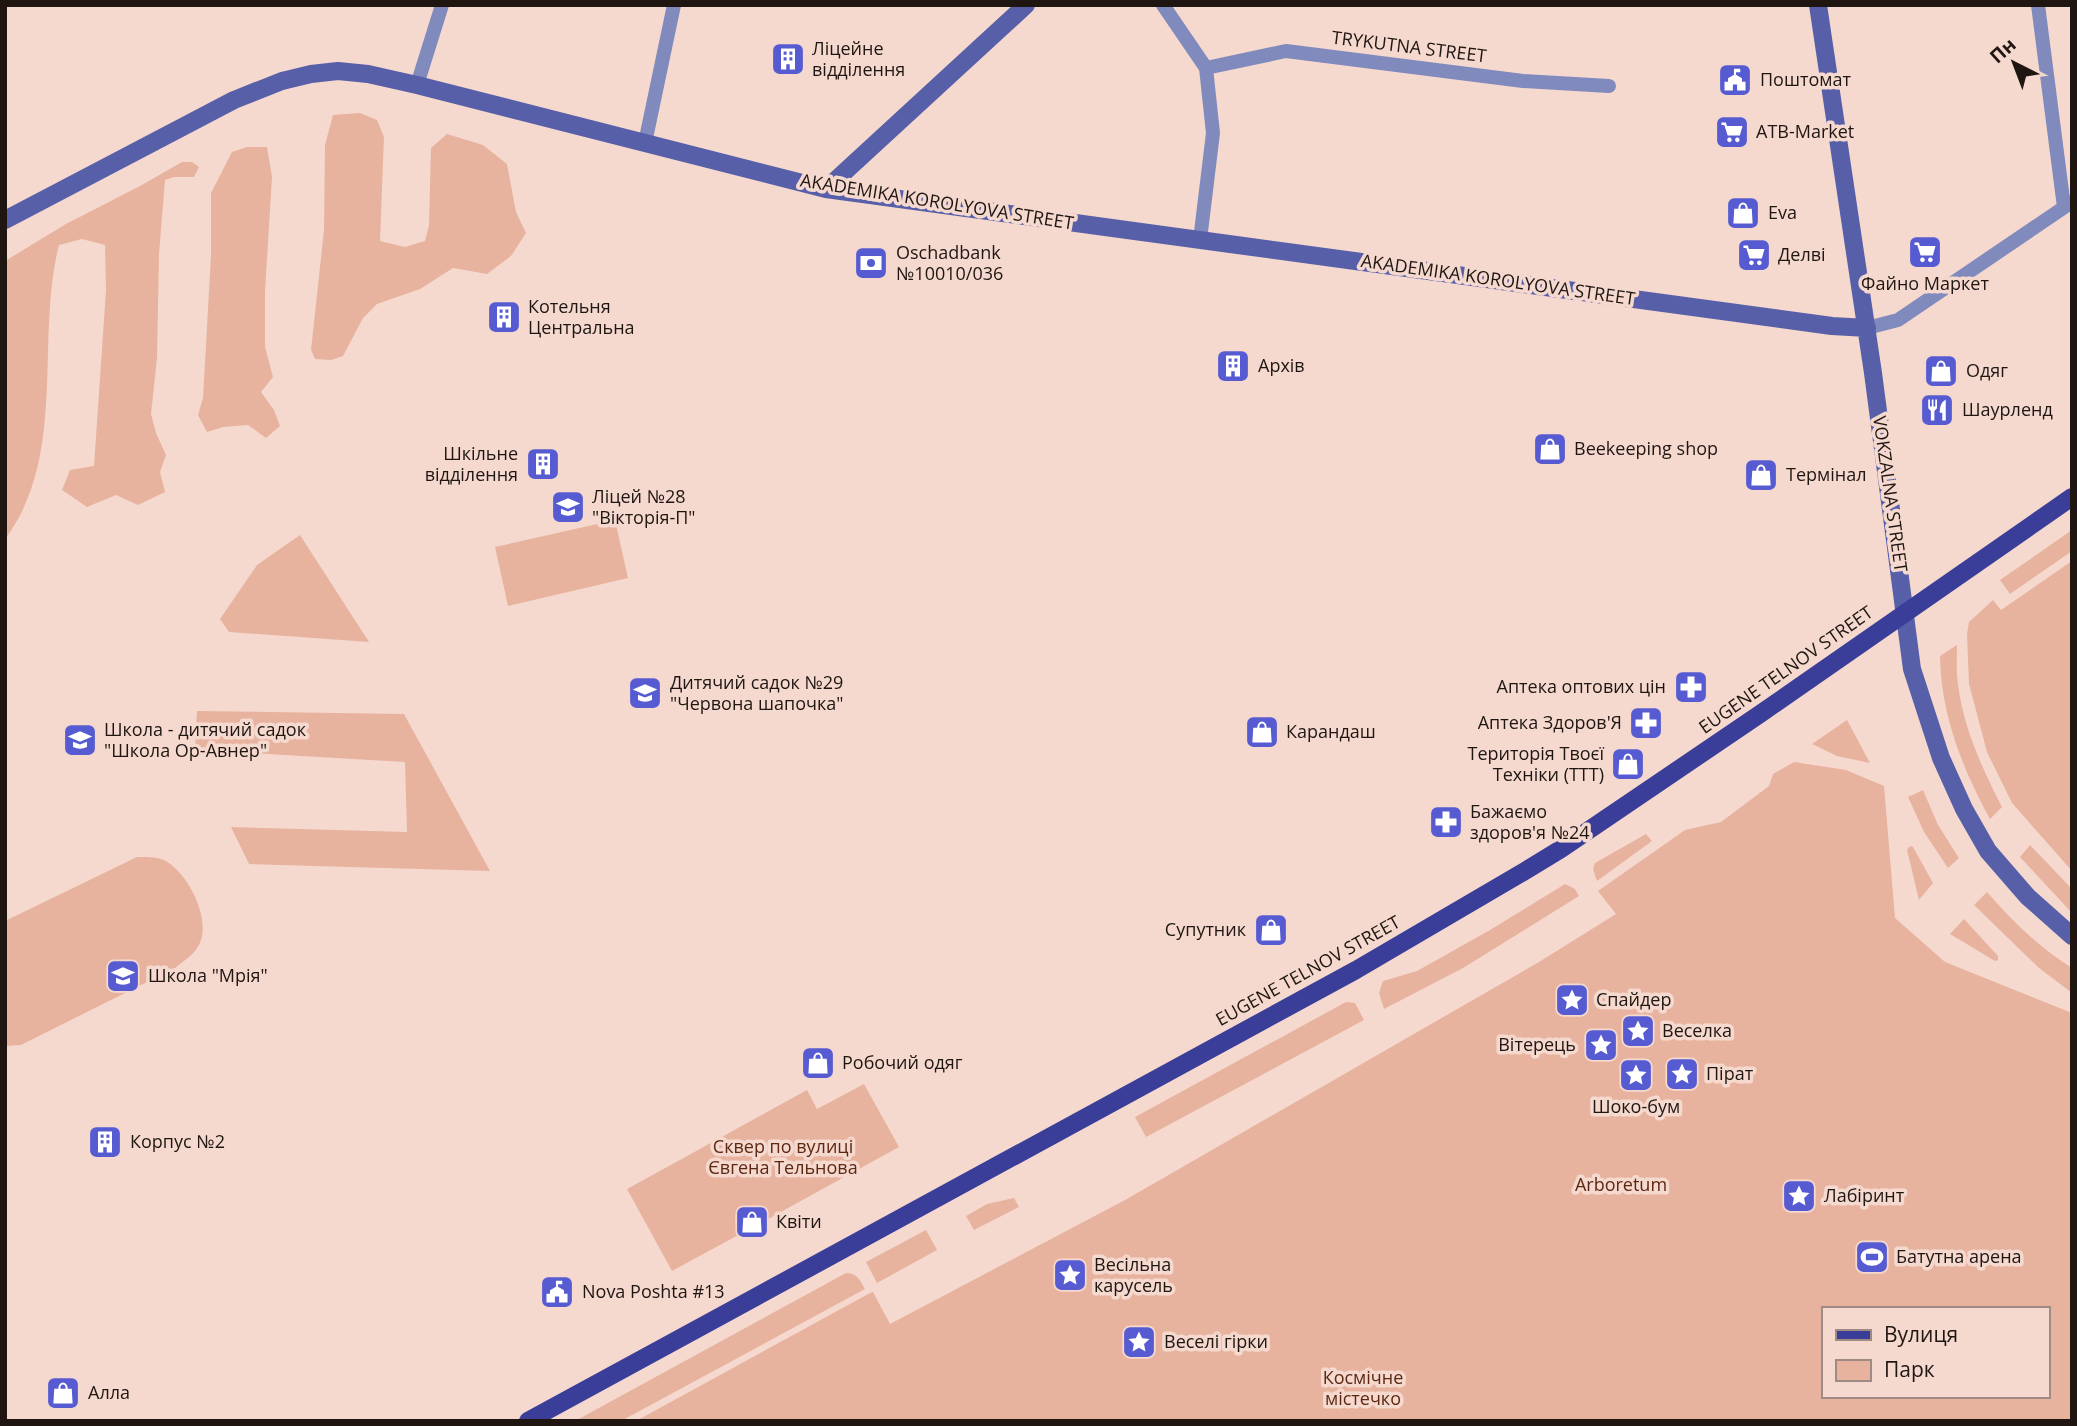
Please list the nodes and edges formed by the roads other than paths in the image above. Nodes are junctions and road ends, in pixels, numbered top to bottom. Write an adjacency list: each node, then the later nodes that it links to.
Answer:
1 (442, 5): 8 (street)
2 (674, 5): 10 (street)
3 (1026, 5): 11 (street)
4 (1163, 5): 7 (street)
5 (1818, 5): 15 (street, VOKZALNA STREET)
6 (2038, 5): 12 (street)
7 (1206, 68): 9 (street, TRYKUTNA STREET); 14 (street)
8 (417, 85): 10 (street, AKADEMIKA KOROLYOVA STREET); 13 (street, AKADEMIKA KOROLYOVA STREET)
9 (1609, 86)
10 (645, 143): 11 (street, AKADEMIKA KOROLYOVA STREET)
11 (826, 189): 14 (street, AKADEMIKA KOROLYOVA STREET)
12 (2068, 204): 15 (street)
13 (5, 219)
14 (1200, 240): 15 (street, AKADEMIKA KOROLYOVA STREET)
15 (1867, 328): 17 (street, VOKZALNA STREET)
16 (2072, 497): 17 (main road, EUGENE TELNOV STREET)
17 (1905, 613): 18 (street, VOKZALNA STREET); 19 (main road, EUGENE TELNOV STREET)
18 (2072, 936)
19 (528, 1421)

